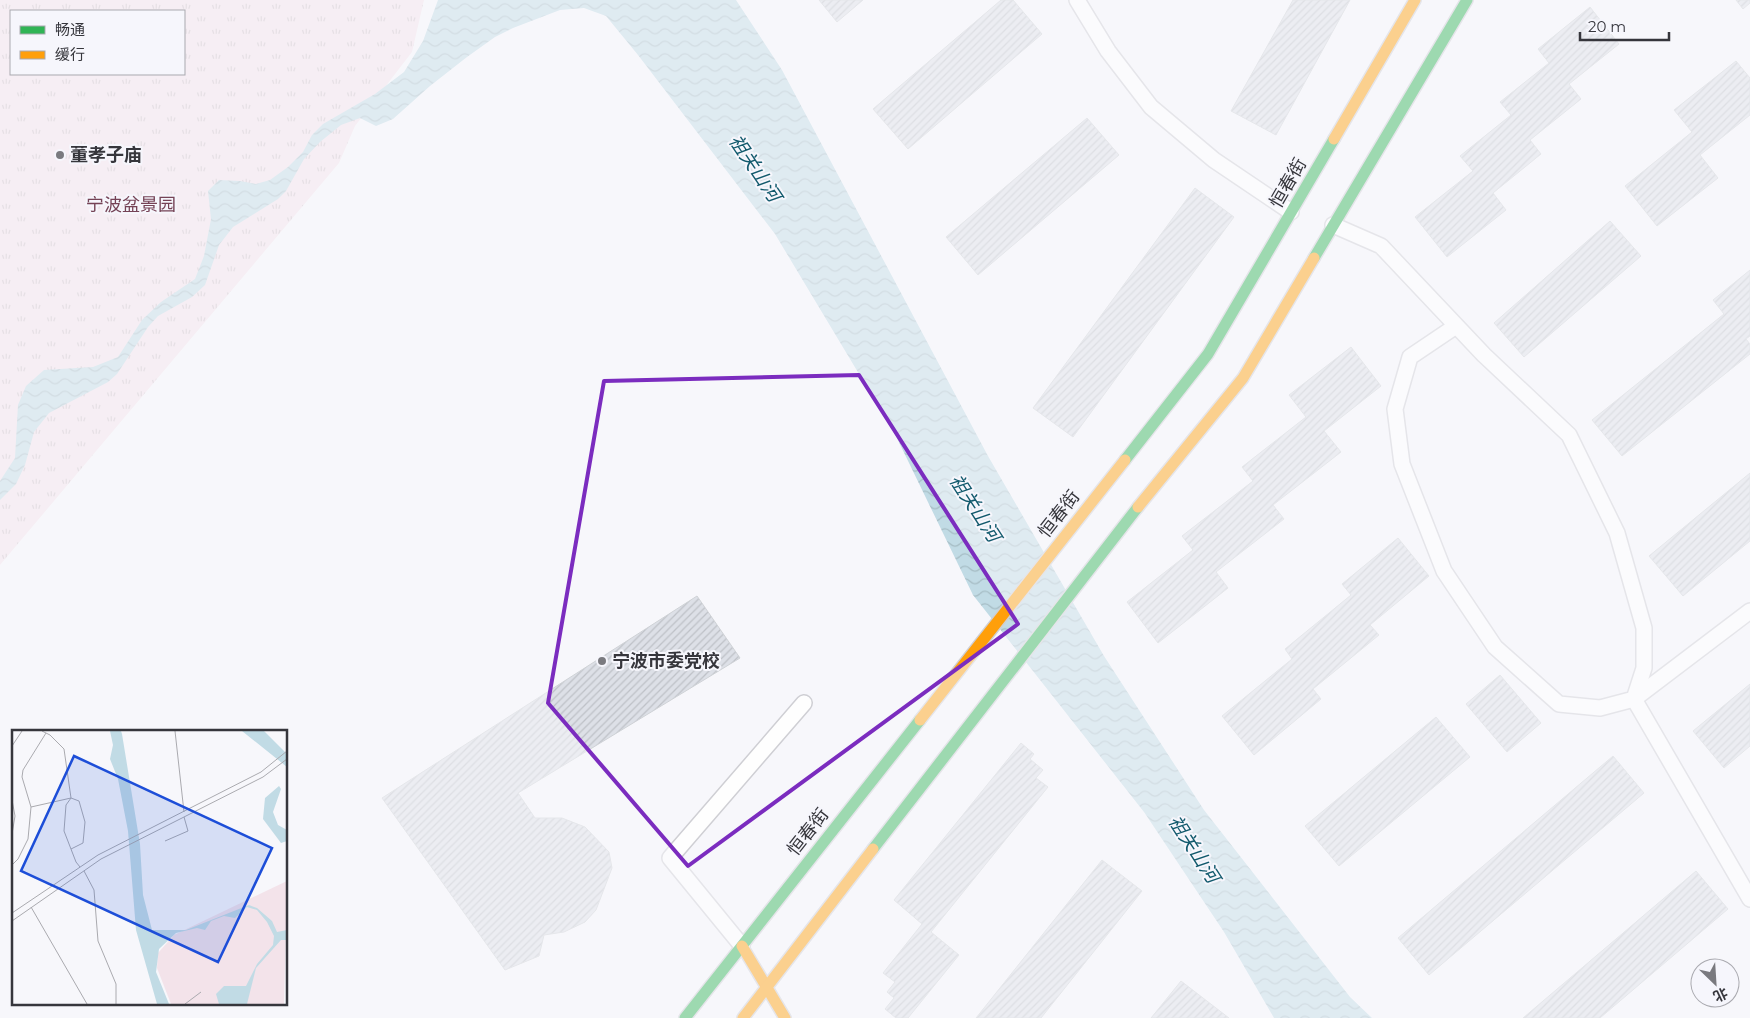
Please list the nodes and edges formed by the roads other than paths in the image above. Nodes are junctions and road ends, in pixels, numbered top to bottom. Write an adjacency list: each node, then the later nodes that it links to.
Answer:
1 (1077, 0): 4 (lane)
2 (1415, 0): 4 (main road, 恒春街)
3 (1467, 0): 5 (main road)
4 (1291, 212): 11 (main road, 恒春街)
5 (1334, 225): 6 (lane); 12 (main road)
6 (1456, 326): 8 (lane); 8 (lane)
7 (1750, 611): 8 (lane)
8 (1634, 699): 10 (lane)
9 (804, 704): 11 (lane)
10 (1750, 899)
11 (742, 946): 12 (main road); 13 (main road, 恒春街)
12 (767, 988): 14 (main road); 15 (main road)
13 (685, 1018)
14 (743, 1018)
15 (785, 1018)

